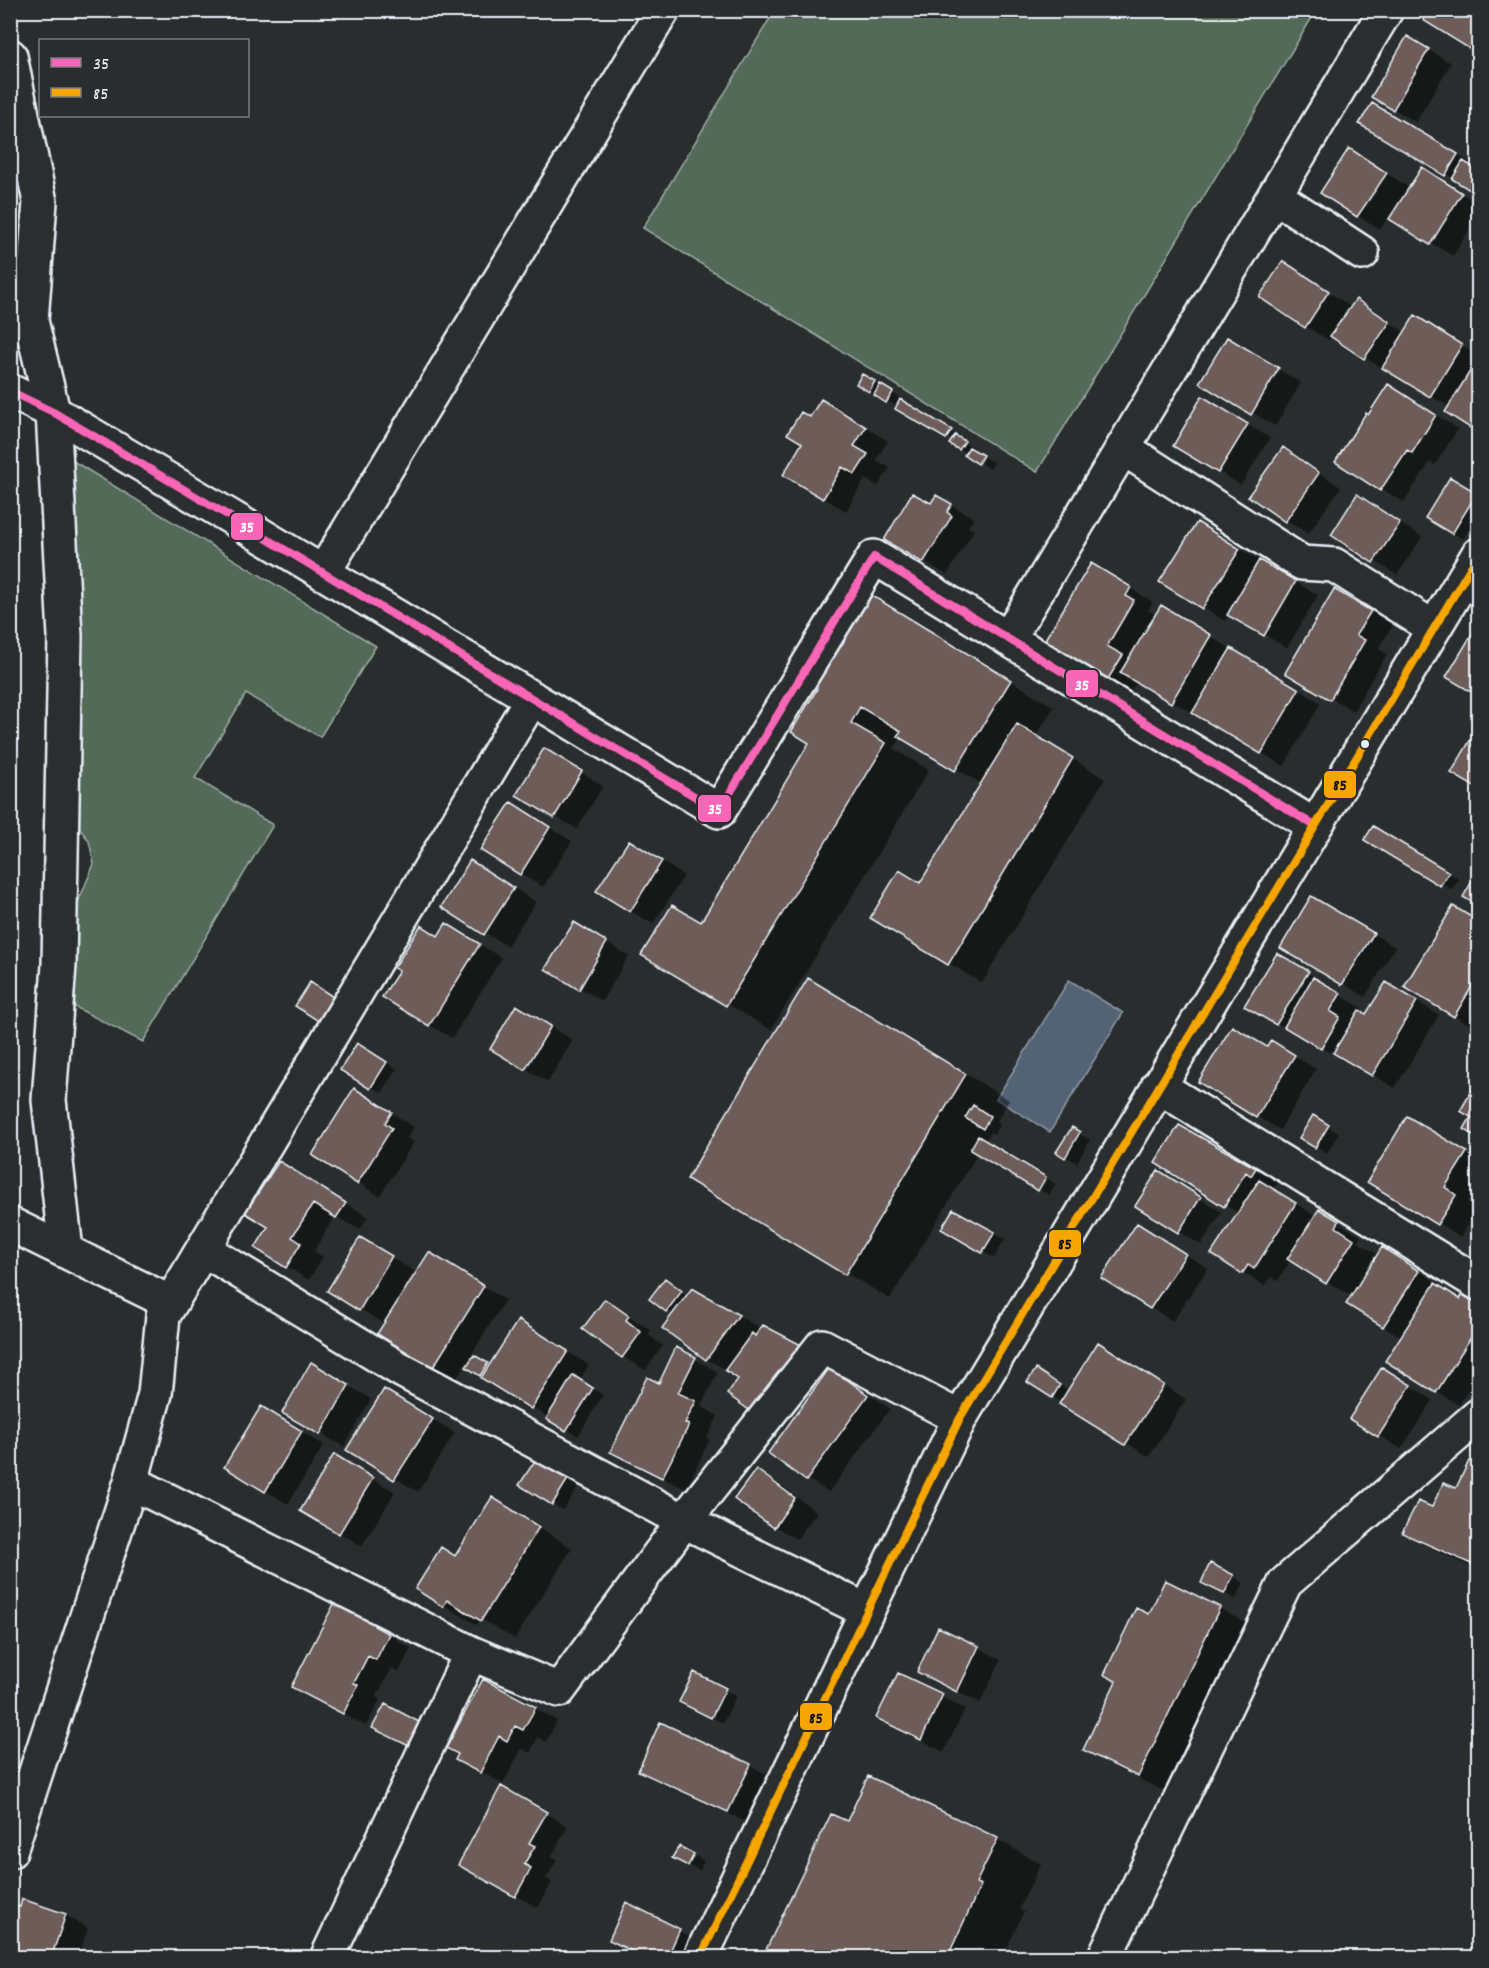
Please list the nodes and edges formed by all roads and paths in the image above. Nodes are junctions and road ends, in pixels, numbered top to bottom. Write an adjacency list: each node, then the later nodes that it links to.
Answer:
1 (663, 10): 10 (street)
2 (1386, 10): 4 (street)
3 (10, 56): 7 (street)
4 (1275, 196): 5 (street); 8 (street)
5 (1362, 253)
6 (10, 392): 7 (street)
7 (53, 412): 10 (street); 18 (street)
8 (1124, 448): 11 (street); 12 (street)
9 (1479, 555): 11 (street)
10 (323, 573): 13 (street)
11 (1434, 628): 14 (street)
12 (1008, 639): 13 (street); 14 (street)
13 (532, 698): 17 (street)
14 (1315, 826): 15 (street)
15 (1158, 1086): 19 (street); 22 (street)
16 (10, 1224): 18 (street)
17 (203, 1250): 20 (street); 24 (street)
18 (66, 1251): 20 (street)
19 (1479, 1283)
20 (171, 1303): 23 (street)
21 (1479, 1416): 30 (street)
22 (960, 1418): 24 (street); 25 (street)
23 (131, 1482): 26 (street); 27 (street)
24 (684, 1521): 25 (street); 26 (street)
25 (867, 1611): 29 (street)
26 (471, 1653): 28 (street)
27 (10, 1851)
28 (327, 1958)
29 (700, 1958)
30 (1104, 1958)

